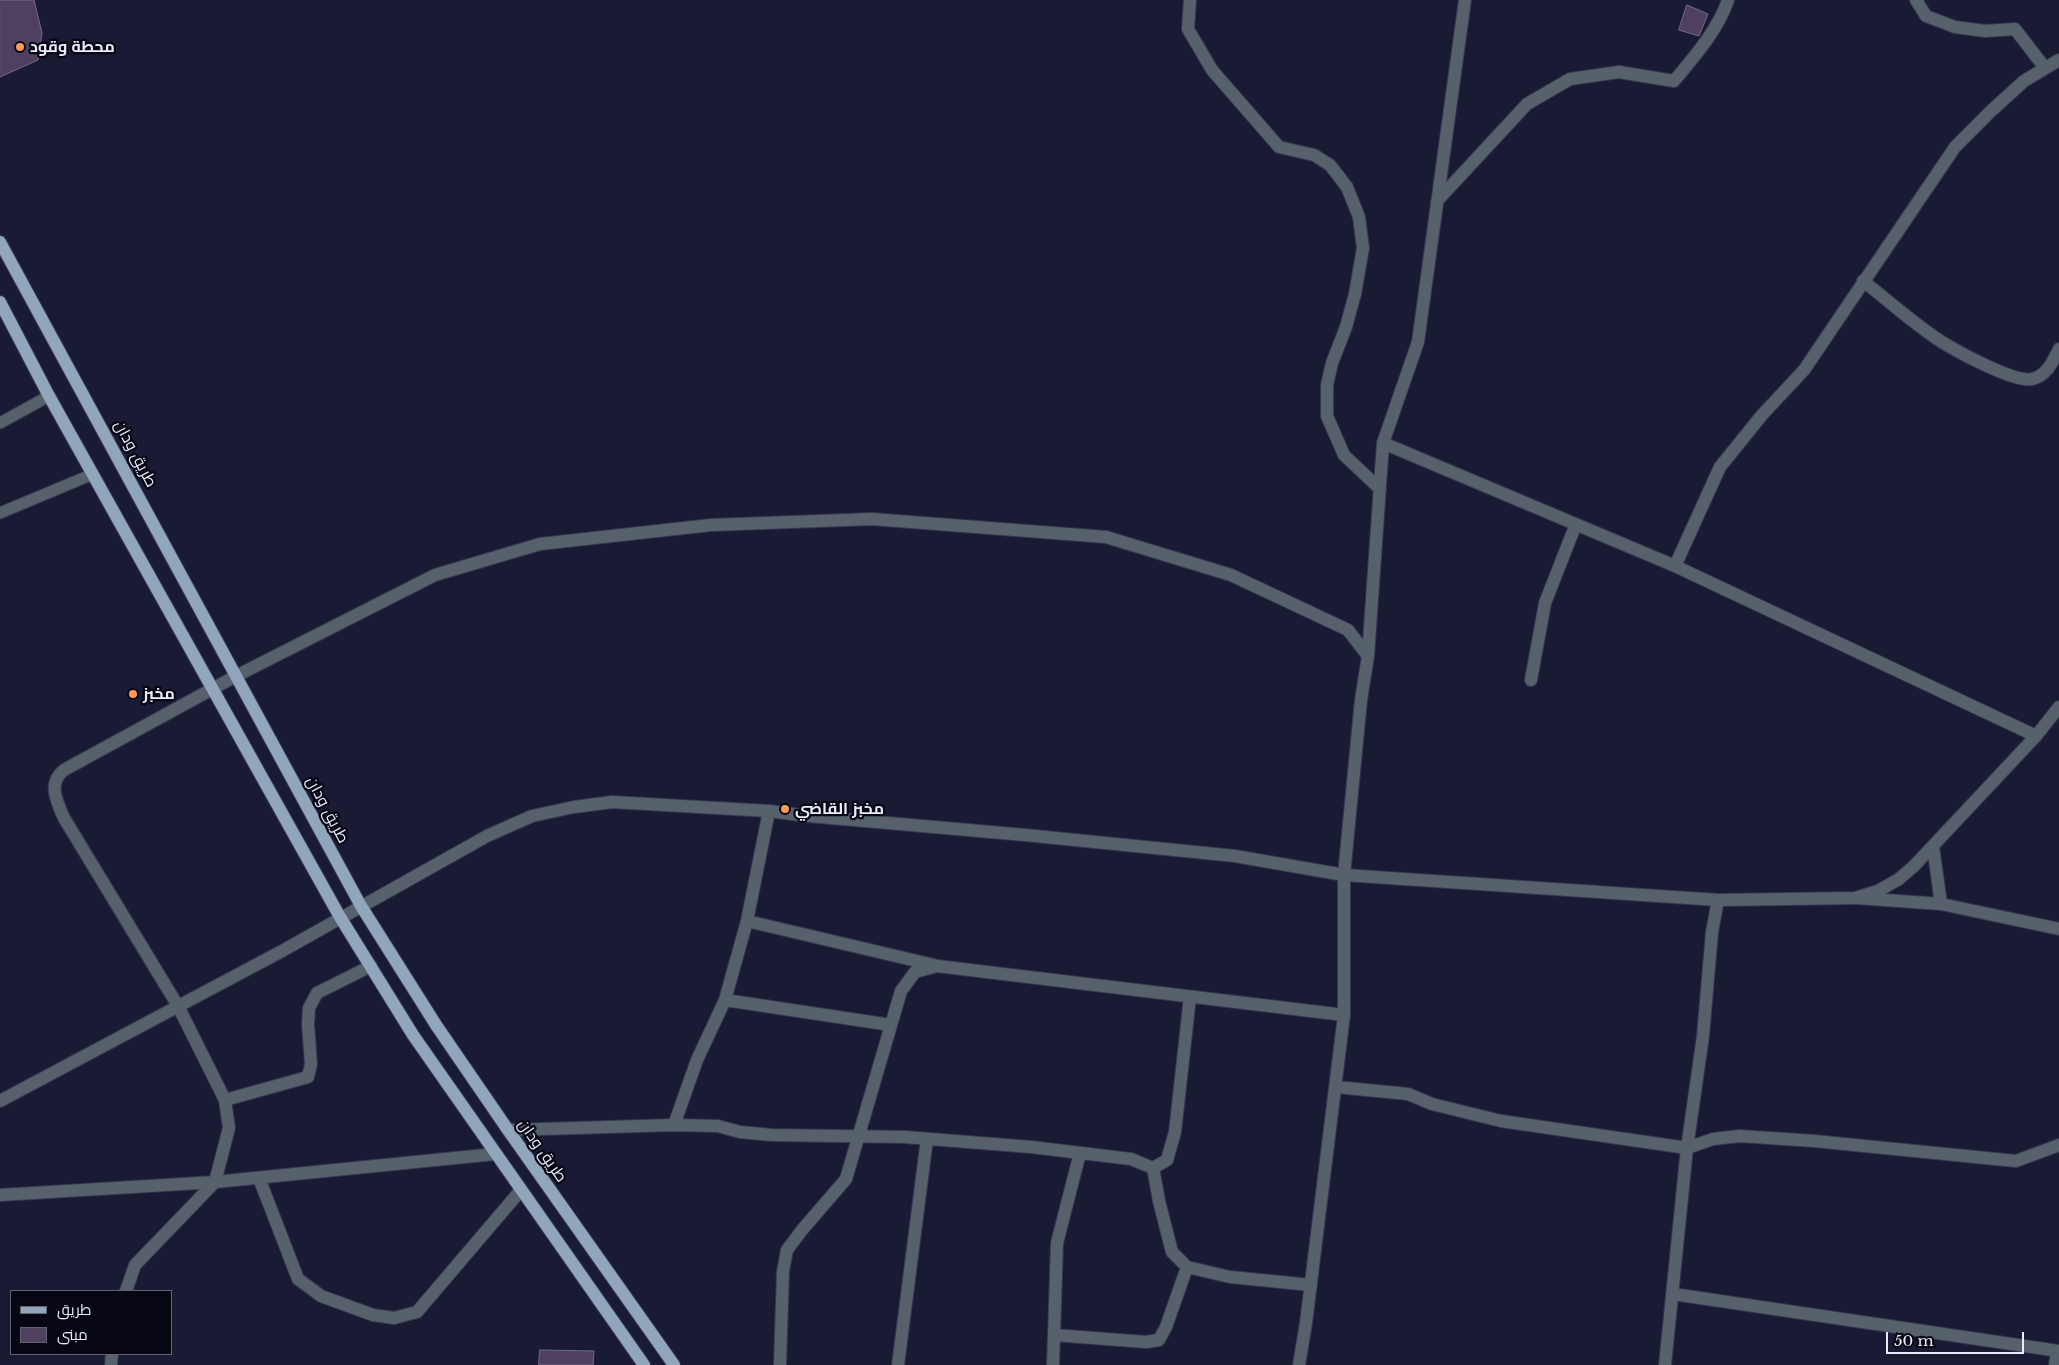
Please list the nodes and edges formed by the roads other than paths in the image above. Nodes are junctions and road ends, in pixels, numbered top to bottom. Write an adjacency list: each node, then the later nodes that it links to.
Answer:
1 (1190, 0): 16 (street)
2 (1465, 0): 7 (street)
3 (1728, 0): 7 (street)
4 (1916, 0): 6 (street)
5 (2059, 60): 6 (street)
6 (2045, 68): 9 (street)
7 (1437, 201): 14 (street)
8 (0, 242): 21 (main road, طريق ودان)
9 (1863, 281): 11 (street); 19 (street)
10 (0, 302): 12 (main road)
11 (2059, 349)
12 (49, 396): 13 (lane); 15 (main road)
13 (0, 423)
14 (1383, 443): 16 (street); 18 (street)
15 (93, 474): 17 (lane); 23 (main road)
16 (1380, 489): 20 (street)
17 (0, 513)
18 (1576, 524): 19 (street); 22 (street)
19 (1675, 566): 25 (street)
20 (1368, 656): 21 (street); 28 (street)
21 (236, 676): 23 (street); 32 (main road, طريق ودان)
22 (1531, 680)
23 (213, 689): 33 (main road); 40 (street)
24 (2059, 707): 25 (street)
25 (2036, 736): 27 (street)
26 (769, 811): 28 (street); 32 (street); 34 (street)
27 (1933, 846): 29 (street); 31 (street)
28 (1344, 875): 30 (street); 41 (street)
29 (1855, 898): 30 (street); 31 (street)
30 (1718, 900): 51 (street)
31 (1940, 904): 35 (street)
32 (361, 906): 33 (street); 47 (main road, طريق ودان)
33 (340, 917): 36 (main road); 40 (street)
34 (747, 922): 37 (street); 39 (street)
35 (2059, 929)
36 (370, 966): 44 (street); 53 (main road)
37 (937, 966): 38 (street); 42 (street)
38 (1190, 997): 41 (street); 54 (street)
39 (725, 1000): 42 (street); 46 (street)
40 (178, 1006): 44 (street); 45 (street)
41 (1344, 1015): 43 (street)
42 (891, 1025): 48 (street)
43 (1336, 1087): 51 (street); 60 (street)
44 (225, 1100): 56 (street)
45 (0, 1101)
46 (674, 1125): 47 (street); 48 (street)
47 (508, 1130): 66 (main road, طريق ودان)
48 (858, 1136): 49 (street); 67 (street)
49 (927, 1138): 52 (street); 68 (street)
50 (2059, 1144): 51 (street)
51 (1687, 1148): 62 (street)
52 (1080, 1153): 54 (street); 63 (street)
53 (495, 1154): 55 (street); 57 (main road)
54 (1153, 1168): 59 (street)
55 (259, 1178): 56 (street); 57 (street)
56 (215, 1182): 58 (street); 61 (street)
57 (521, 1190): 65 (main road)
58 (0, 1195)
59 (1187, 1267): 60 (street); 63 (street)
60 (1311, 1286): 70 (street)
61 (126, 1290)
62 (1673, 1294): 64 (street); 71 (street)
63 (1054, 1335): 69 (street)
64 (2058, 1351): 72 (street)
65 (644, 1365)
66 (674, 1365)
67 (780, 1365)
68 (898, 1365)
69 (1054, 1365)
70 (1299, 1365)
71 (1665, 1365)
72 (2055, 1365)

